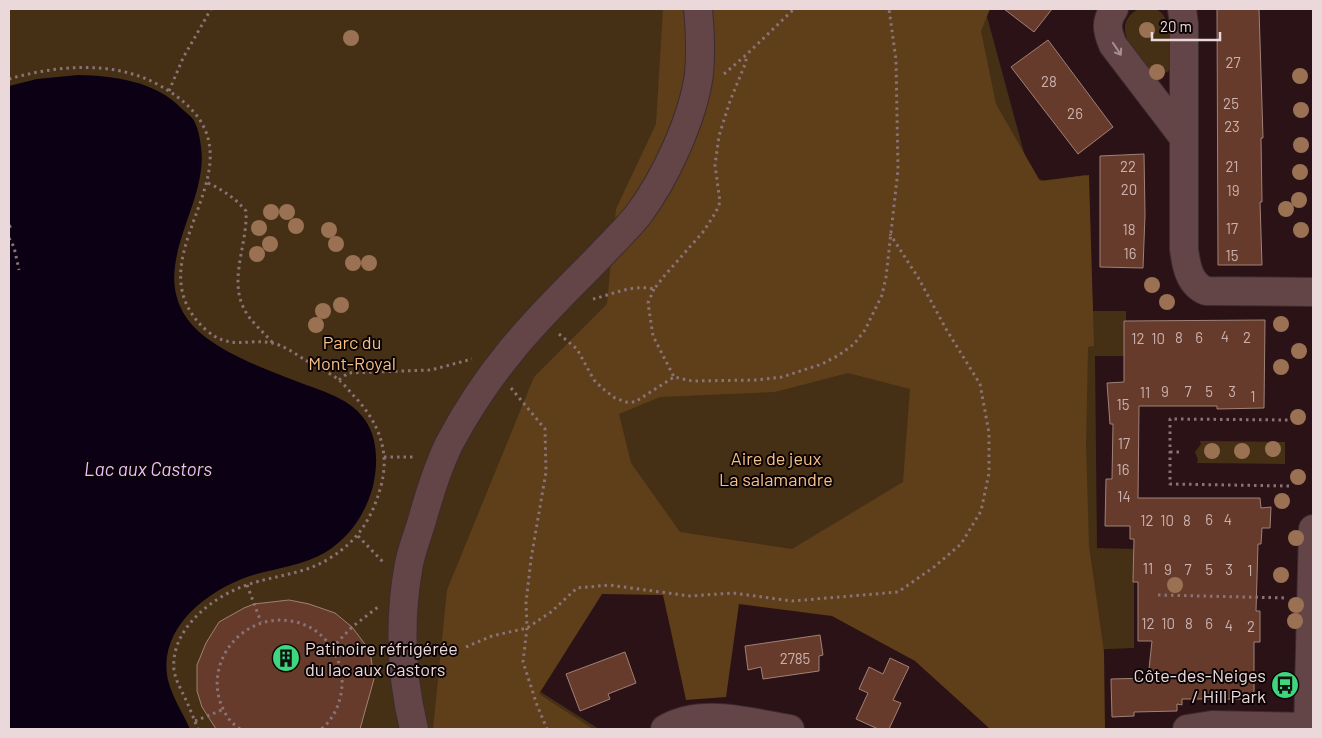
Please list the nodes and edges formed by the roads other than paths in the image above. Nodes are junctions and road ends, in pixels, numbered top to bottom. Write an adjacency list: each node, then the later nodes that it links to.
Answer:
1 (698, 9): 8 (street)
2 (1114, 9): 4 (street, one-way to 4)
3 (1182, 9): 4 (street)
4 (1184, 138): 5 (street)
5 (1313, 292)
6 (1313, 529): 7 (street)
7 (1310, 727): 11 (street)
8 (414, 729)
9 (665, 729): 10 (street)
10 (790, 729)
11 (1187, 729)

